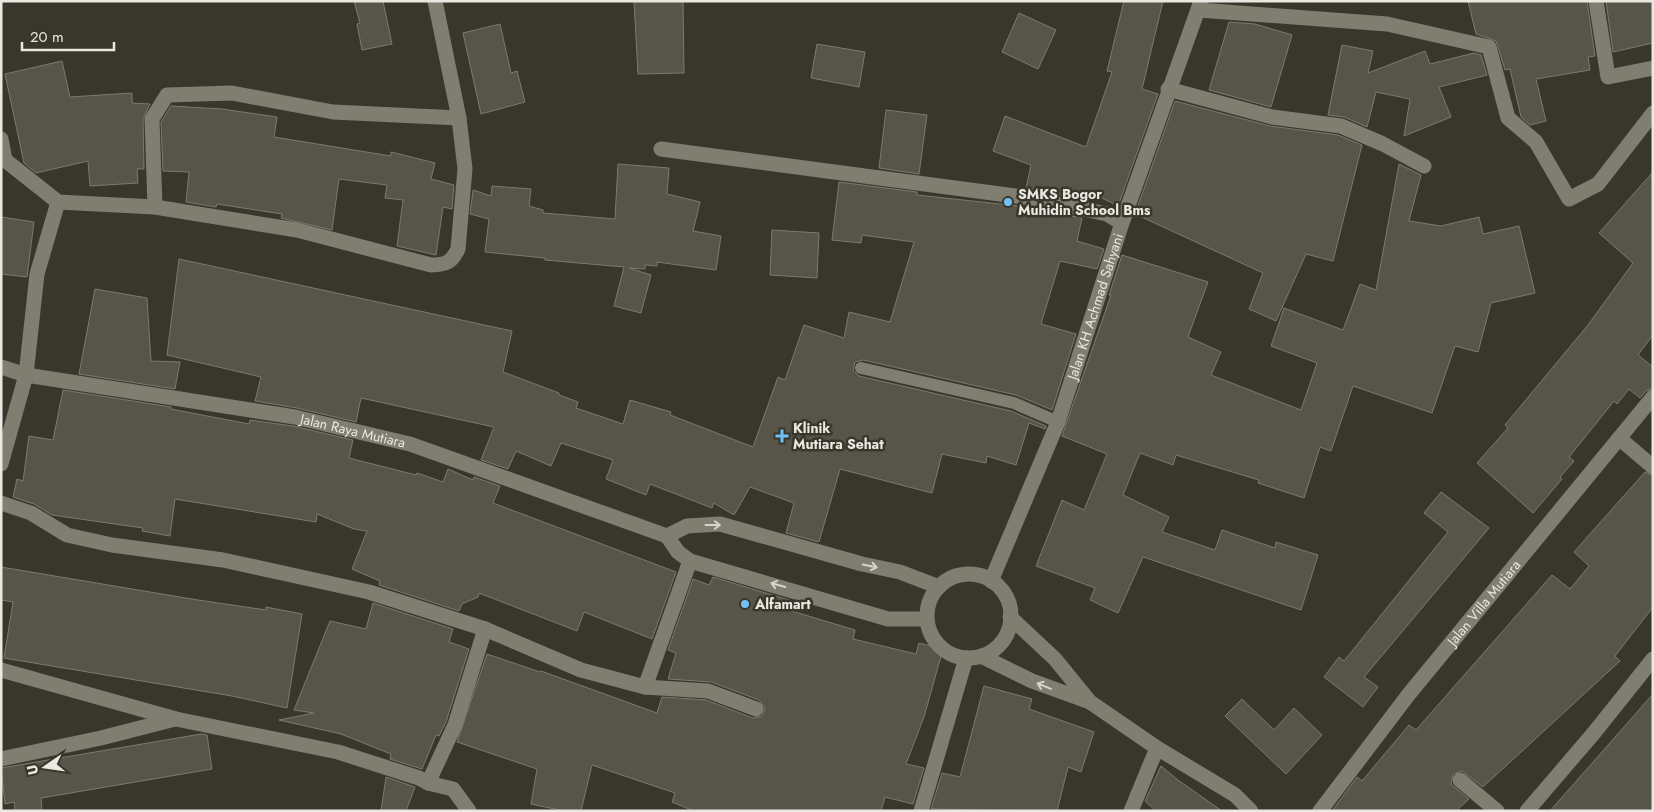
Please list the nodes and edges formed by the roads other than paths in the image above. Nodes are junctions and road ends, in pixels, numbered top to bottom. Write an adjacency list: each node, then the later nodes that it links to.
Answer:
1 (435, 1): 7 (street)
2 (1596, 1): 4 (street)
3 (1200, 6): 5 (street, Jalan KH Achmad Sahyani); 6 (street)
4 (1653, 68)
5 (1168, 88): 11 (street); 14 (street, Jalan KH Achmad Sahyani)
6 (1653, 113)
7 (459, 118): 13 (street); 13 (street)
8 (1, 139): 10 (street)
9 (660, 149): 14 (street)
10 (3, 160): 12 (street)
11 (1424, 166)
12 (58, 202): 13 (street); 17 (street)
13 (155, 207)
14 (1122, 223): 19 (street, Jalan KH Achmad Sahyani)
15 (1, 367): 17 (street, Jalan Raya Mutiara)
16 (861, 368): 19 (lane)
17 (26, 375): 21 (street); 24 (street, Jalan Raya Mutiara)
18 (1653, 397): 20 (street, Jalan Villa Mutiara)
19 (1058, 422): 26 (street, Jalan KH Achmad Sahyani)
20 (1619, 438): 22 (street); 47 (street, Jalan Villa Mutiara)
21 (1, 464)
22 (1653, 467)
23 (1, 503): 30 (street)
24 (667, 536): 25 (street); 27 (street, one-way to 27)
25 (690, 561): 29 (street, one-way to 25); 35 (street)
26 (991, 581): 27 (street); 28 (street)
27 (939, 587): 29 (street)
28 (1010, 617): 31 (street); 36 (street)
29 (927, 619): 32 (street)
30 (485, 629): 35 (street); 42 (street)
31 (981, 656): 32 (street); 36 (street, one-way to 31)
32 (966, 658): 44 (street)
33 (1653, 659): 49 (street)
34 (1, 670): 38 (street)
35 (645, 687): 37 (street)
36 (1090, 702): 39 (street)
37 (756, 709)
38 (176, 719): 40 (street); 42 (street)
39 (1157, 748): 45 (street); 46 (street)
40 (1, 759)
41 (1460, 780): 48 (street)
42 (428, 783): 43 (street)
43 (469, 811)
44 (921, 811)
45 (1130, 811)
46 (1251, 811)
47 (1320, 811)
48 (1497, 811)
49 (1527, 811)

